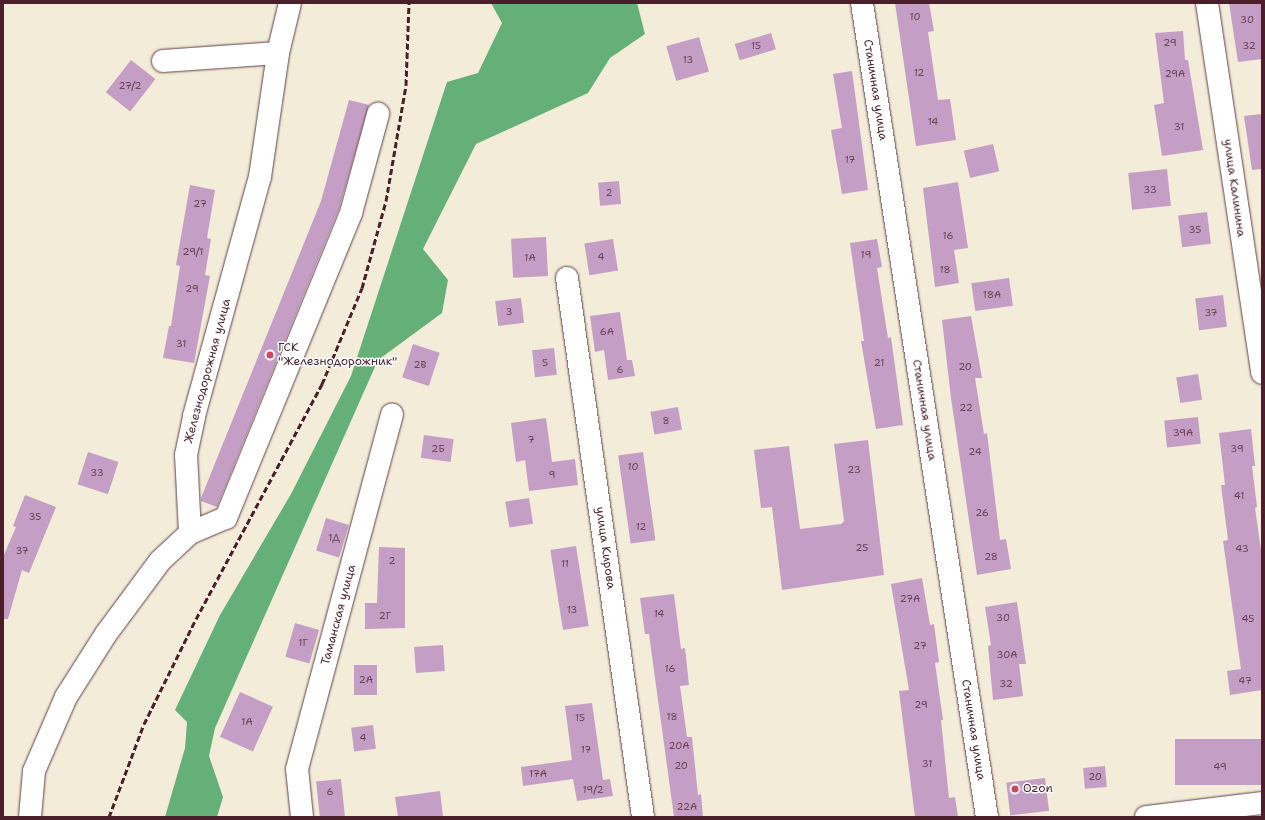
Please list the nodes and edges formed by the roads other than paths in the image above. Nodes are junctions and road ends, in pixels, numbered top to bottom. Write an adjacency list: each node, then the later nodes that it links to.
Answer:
1 (290, 3): 4 (street, Железнодорожная улица)
2 (862, 3): 15 (street, Станичная улица)
3 (1207, 3): 8 (street, улица Калинина)
4 (278, 53): 5 (street); 10 (street, Железнодорожная улица)
5 (163, 61)
6 (378, 114): 10 (street)
7 (567, 278): 14 (street, улица Кирова)
8 (1262, 373)
9 (392, 414): 13 (street, Таманская улица)
10 (190, 533): 12 (street)
11 (1262, 803): 16 (street)
12 (30, 817)
13 (302, 817)
14 (643, 817)
15 (987, 817)
16 (1146, 817)

